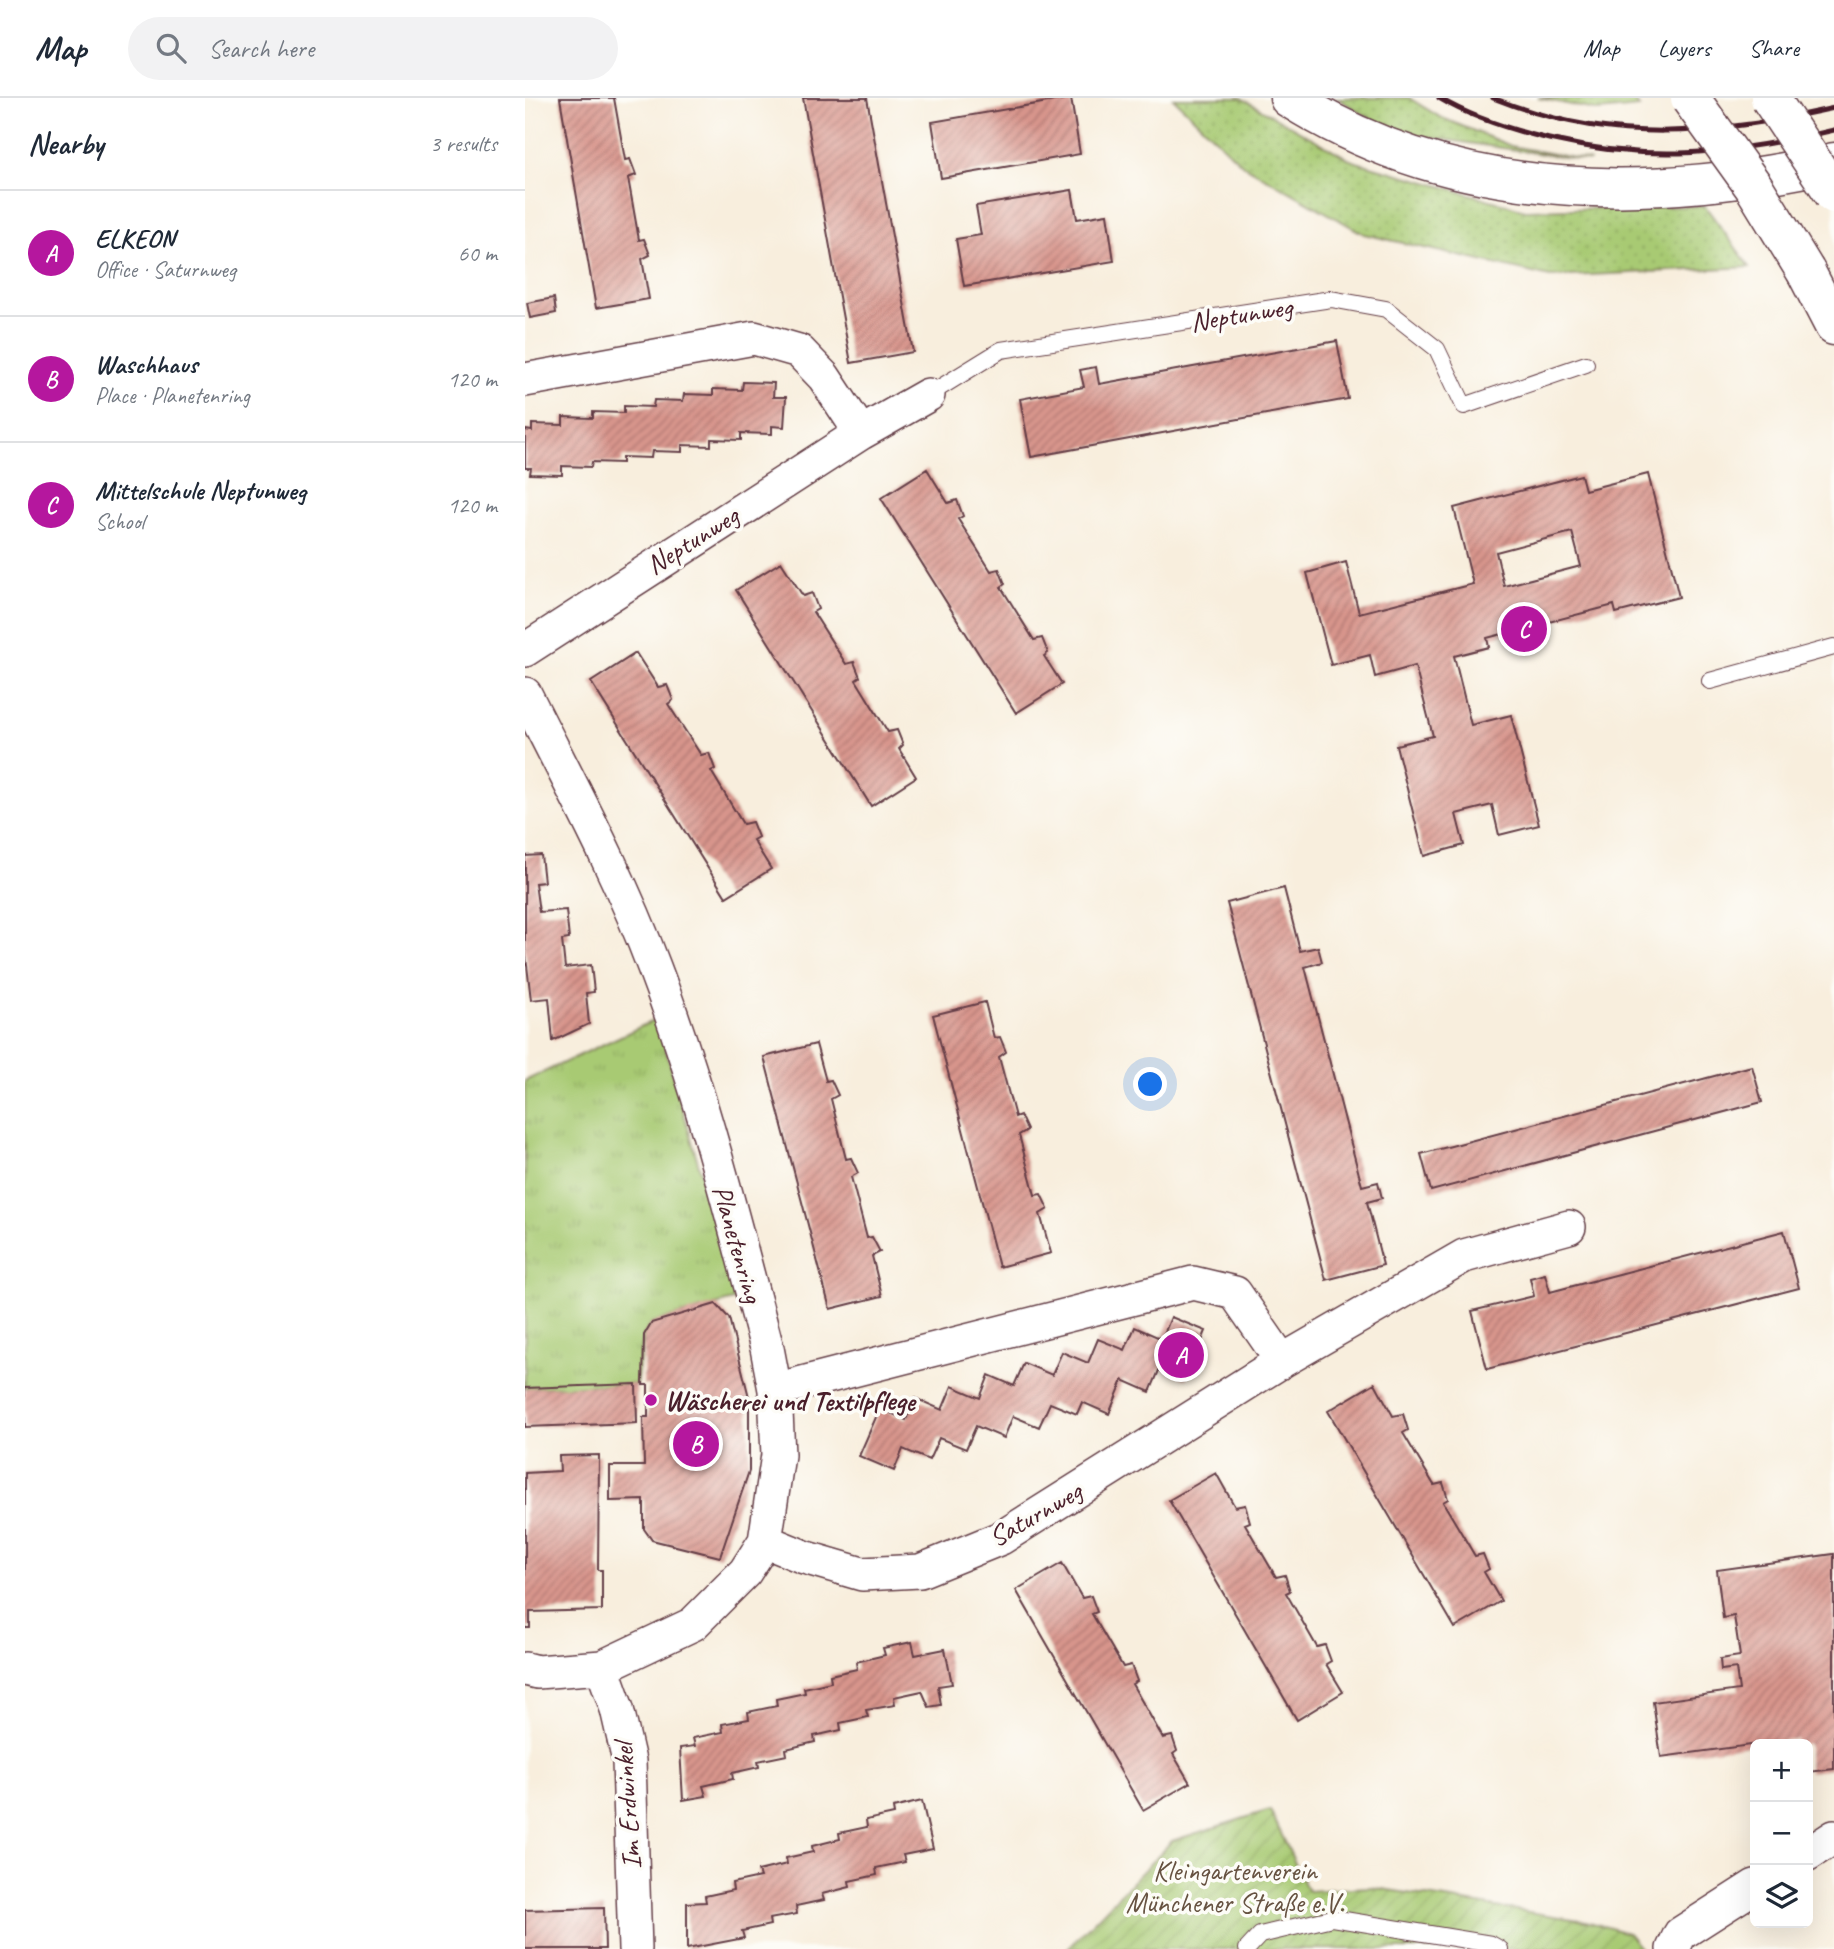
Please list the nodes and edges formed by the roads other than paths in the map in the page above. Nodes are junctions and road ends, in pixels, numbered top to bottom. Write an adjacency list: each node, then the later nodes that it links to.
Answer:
1 (1289, 98): 4 (main road)
2 (1690, 98): 6 (main road, bridge)
3 (1770, 98): 5 (main road, bridge)
4 (1834, 162)
5 (1834, 194)
6 (1834, 326)
7 (1586, 365): 9 (lane, Neptunweg)
8 (525, 380): 10 (street)
9 (928, 395): 10 (street, Neptunweg)
10 (861, 433): 12 (street, Neptunweg)
11 (1834, 647): 13 (lane)
12 (525, 650)
13 (1710, 681)
14 (525, 694): 17 (street, Planetenring)
15 (1569, 1227): 16 (street, Saturnweg)
16 (1282, 1361): 17 (street); 18 (street, Saturnweg)
17 (775, 1390): 18 (street, Planetenring)
18 (765, 1541): 19 (street, Planetenring)
19 (601, 1667): 20 (street, Planetenring); 24 (street, Im Erdwinkel)
20 (525, 1669)
21 (1834, 1837): 22 (street)
22 (1813, 1851)
23 (1750, 1889): 27 (street)
24 (635, 1949)
25 (1247, 1949): 26 (lane)
26 (1500, 1949)
27 (1673, 1949)

